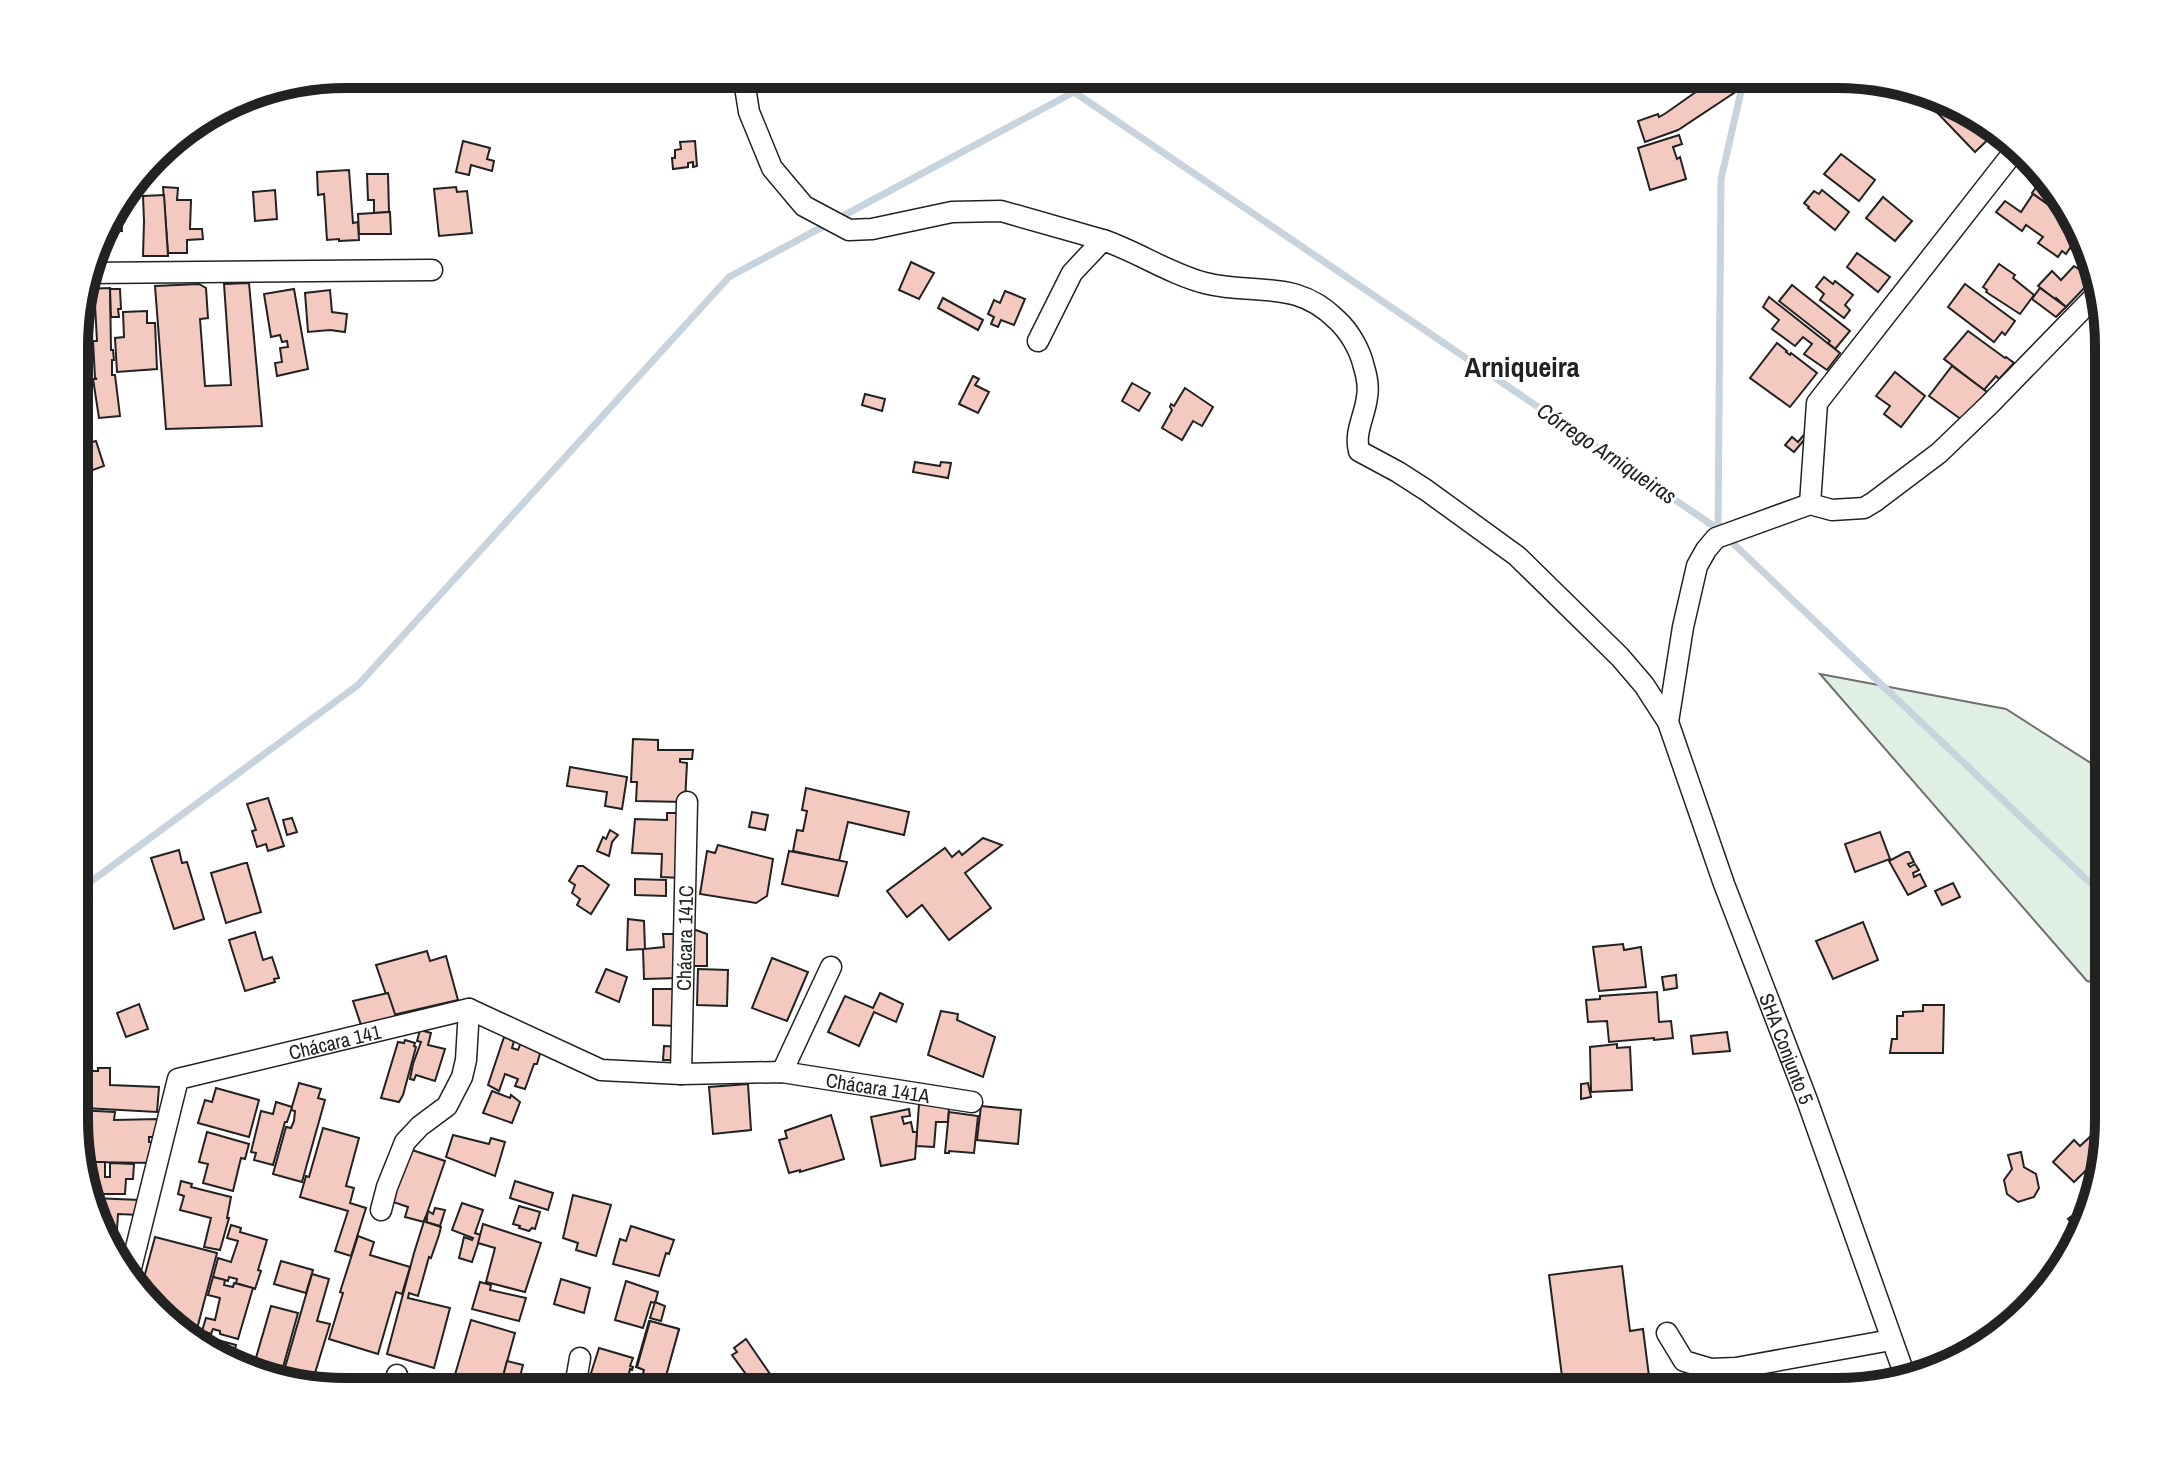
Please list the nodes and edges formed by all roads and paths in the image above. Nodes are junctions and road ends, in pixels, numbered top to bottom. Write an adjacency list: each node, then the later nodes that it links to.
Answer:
1 (745, 88): 3 (street)
2 (2010, 156): 8 (street)
3 (1103, 240): 7 (street); 9 (street)
4 (432, 270): 5 (street)
5 (99, 273)
6 (2091, 301): 8 (street)
7 (1038, 341)
8 (1810, 504): 9 (street)
9 (1668, 722): 19 (street, SHA Conjunto 5)
10 (687, 802): 14 (street, Chácara 141C)
11 (831, 967): 13 (street)
12 (469, 1009): 14 (street); 16 (street); 17 (street, Chácara 141)
13 (782, 1072): 14 (street, Chácara 141A); 15 (street, Chácara 141A)
14 (681, 1074)
15 (972, 1102)
16 (381, 1210)
17 (132, 1263)
18 (1667, 1333): 19 (street)
19 (1891, 1340): 21 (street, SHA Conjunto 5)
20 (580, 1358): 22 (street)
21 (1902, 1369)
22 (576, 1378)

